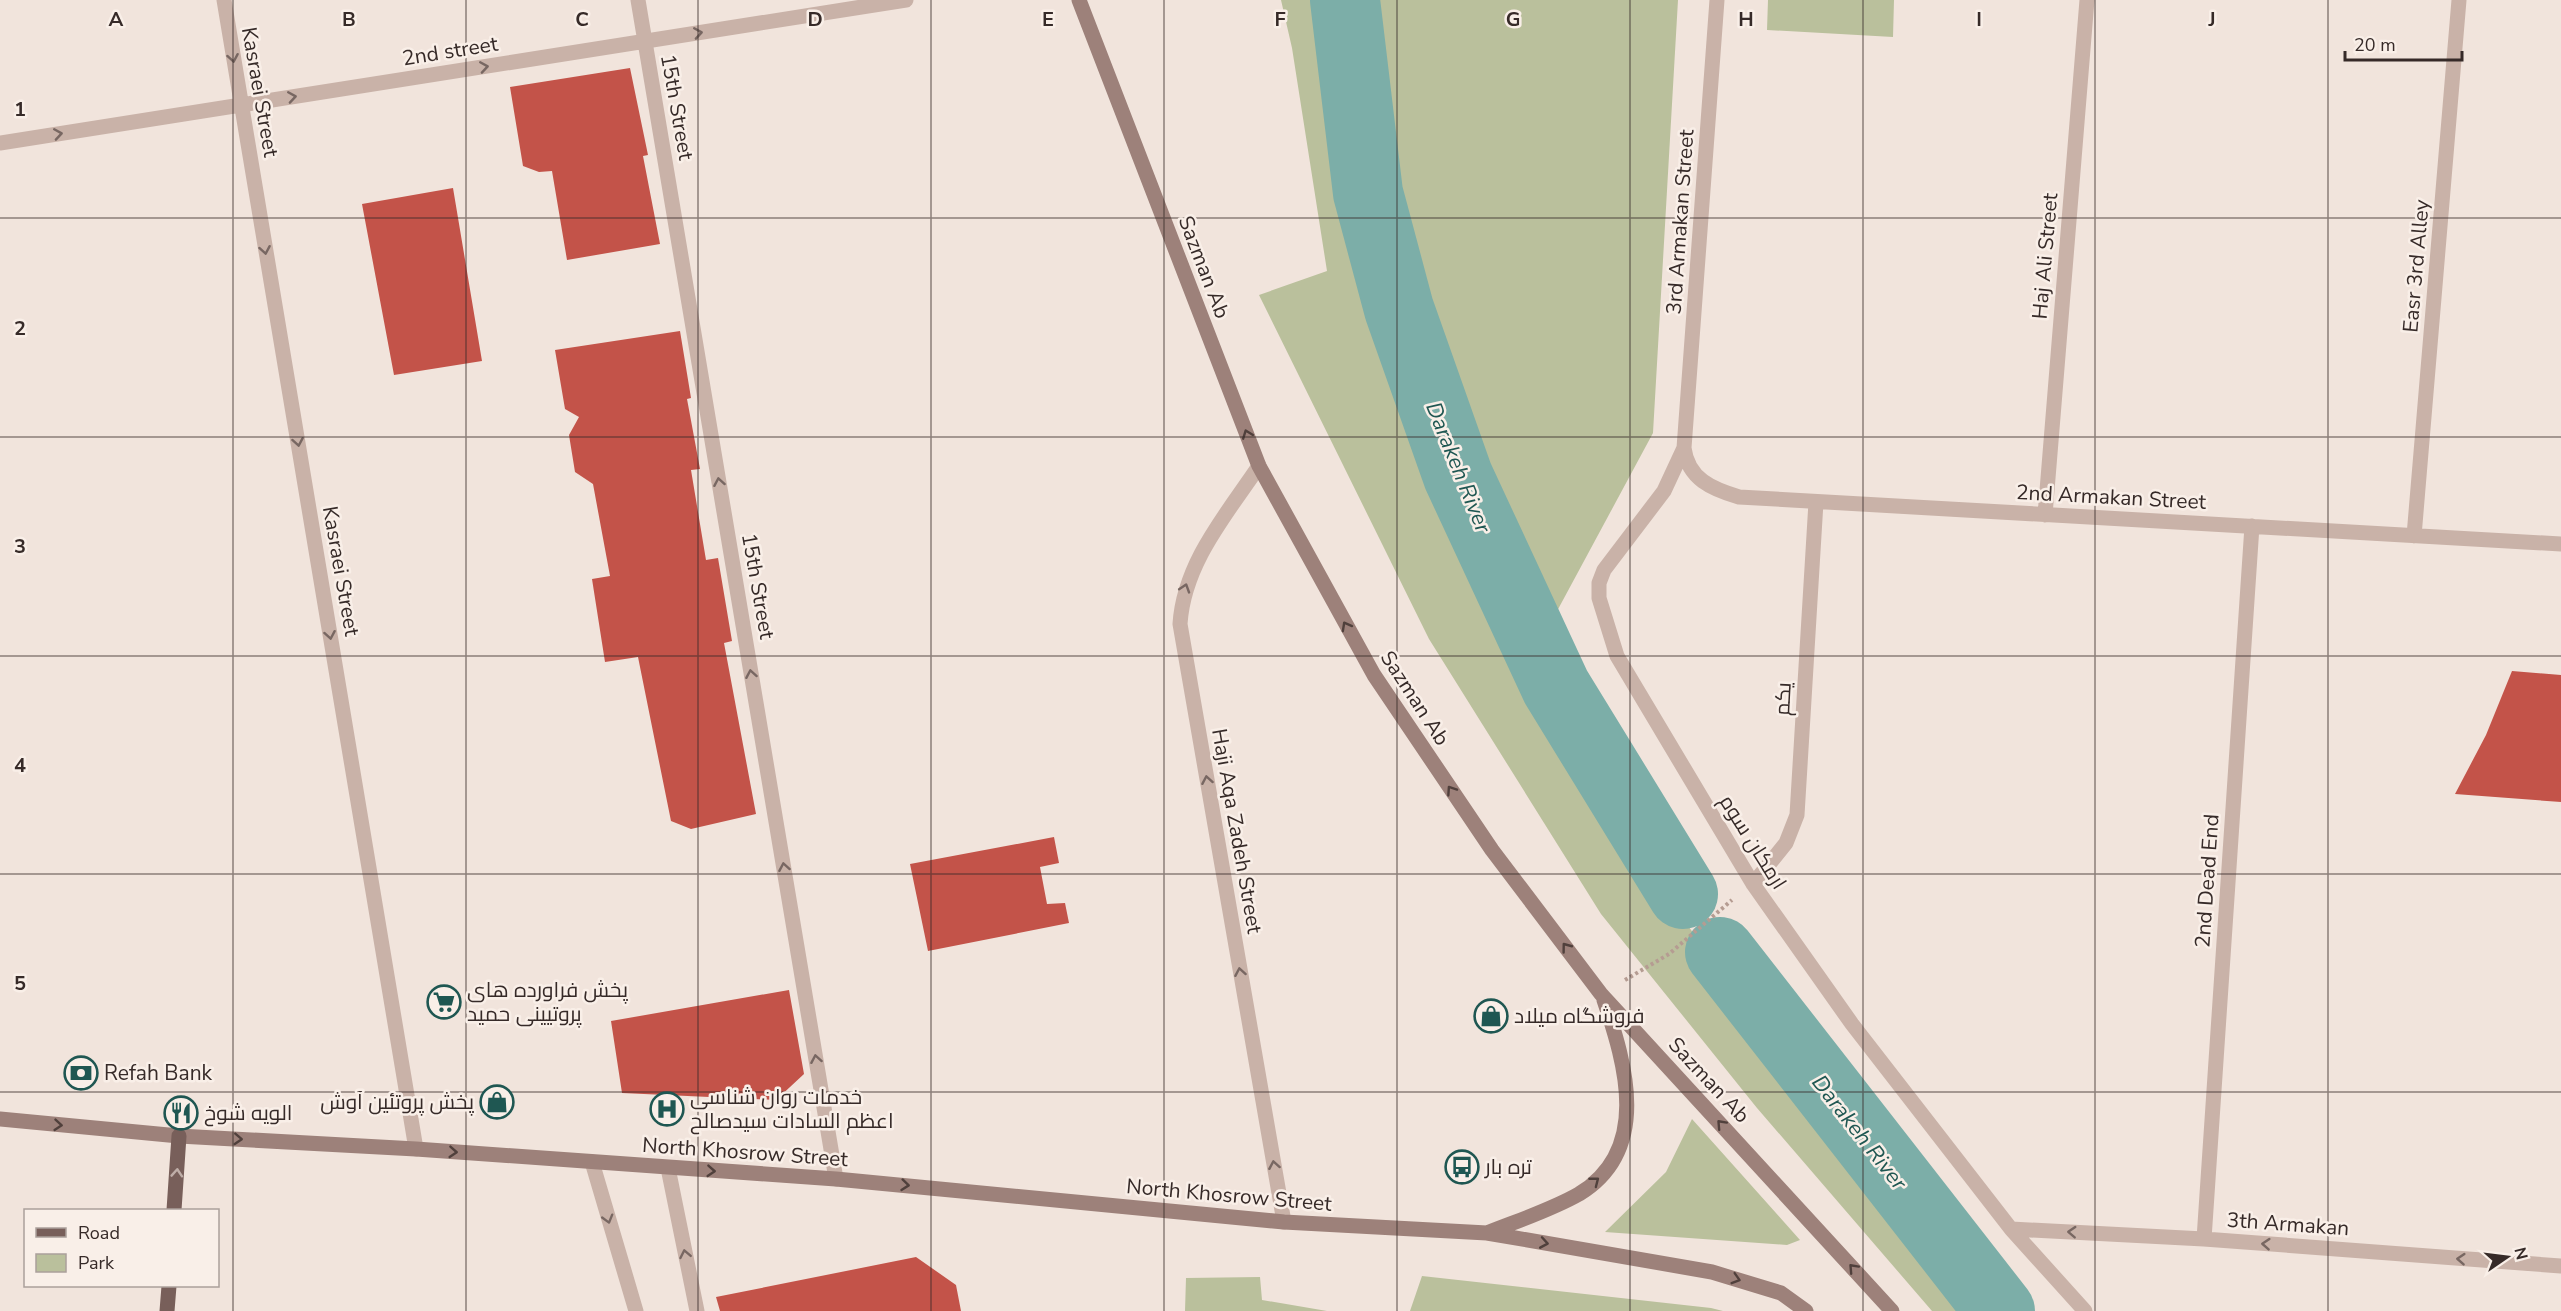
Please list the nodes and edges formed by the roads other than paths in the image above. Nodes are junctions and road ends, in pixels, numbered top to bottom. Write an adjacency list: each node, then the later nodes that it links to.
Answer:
1 (224, 0): 9 (street, Kasraei Street, one-way to 9)
2 (638, 0): 8 (street, 15th Street)
3 (906, 0): 8 (street, 2nd street, one-way to 3)
4 (1078, 0): 12 (main road, Sazman Ab, one-way to 4)
5 (1717, 0): 11 (street, 3rd Armakan Street)
6 (2087, 0): 14 (street, Haj Ali Street)
7 (2459, 0): 16 (street, Easr 3rd Alley)
8 (645, 41): 9 (street, 2nd street, one-way to 8); 25 (street, 15th Street, one-way to 8)
9 (241, 105): 10 (street, 2nd street, one-way to 9); 22 (street, Kasraei Street, one-way to 22)
10 (0, 143)
11 (1684, 448): 13 (street, 2nd Armakan Street); 18 (street, ارمکان سوم)
12 (1259, 466): 19 (main road, Sazman Ab, one-way to 12); 27 (street, Haji Aqa Zadeh Street, one-way to 12)
13 (1816, 501): 14 (street, 2nd Armakan Street); 18 (street, یکم)
14 (2044, 514): 15 (street, 2nd Armakan Street)
15 (2252, 526): 16 (street, 2nd Armakan Street); 30 (street, 2nd Dead End)
16 (2414, 536): 17 (street, 2nd Armakan Street)
17 (2561, 544)
18 (1753, 884): 28 (street, ارمکان سوم)
19 (1602, 994): 29 (main road, one-way to 19); 37 (main road, Sazman Ab, one-way to 19)
20 (0, 1119): 21 (main road, North Khosrow Street, one-way to 21)
21 (179, 1136): 22 (main road, North Khosrow Street, one-way to 22); 26 (main road, one-way to 21)
22 (416, 1149): 23 (main road, North Khosrow Street, one-way to 23)
23 (592, 1162): 24 (main road, North Khosrow Street); 34 (street, one-way to 34)
24 (668, 1168): 25 (main road, North Khosrow Street, one-way to 25); 35 (street, one-way to 24)
25 (836, 1179): 27 (main road, North Khosrow Street, one-way to 27)
26 (174, 1209)
27 (1284, 1222): 29 (main road, North Khosrow Street)
28 (2011, 1229): 30 (street, 3th Armakan, one-way to 28); 38 (street, ارمکان سوم)
29 (1487, 1233): 36 (main road, one-way to 36)
30 (2204, 1239): 31 (street, 3th Armakan, one-way to 30)
31 (2561, 1266)
32 (169, 1287): 33 (main road)
33 (167, 1311)
34 (636, 1311)
35 (697, 1311)
36 (1806, 1311)
37 (1892, 1311)
38 (2085, 1311)

